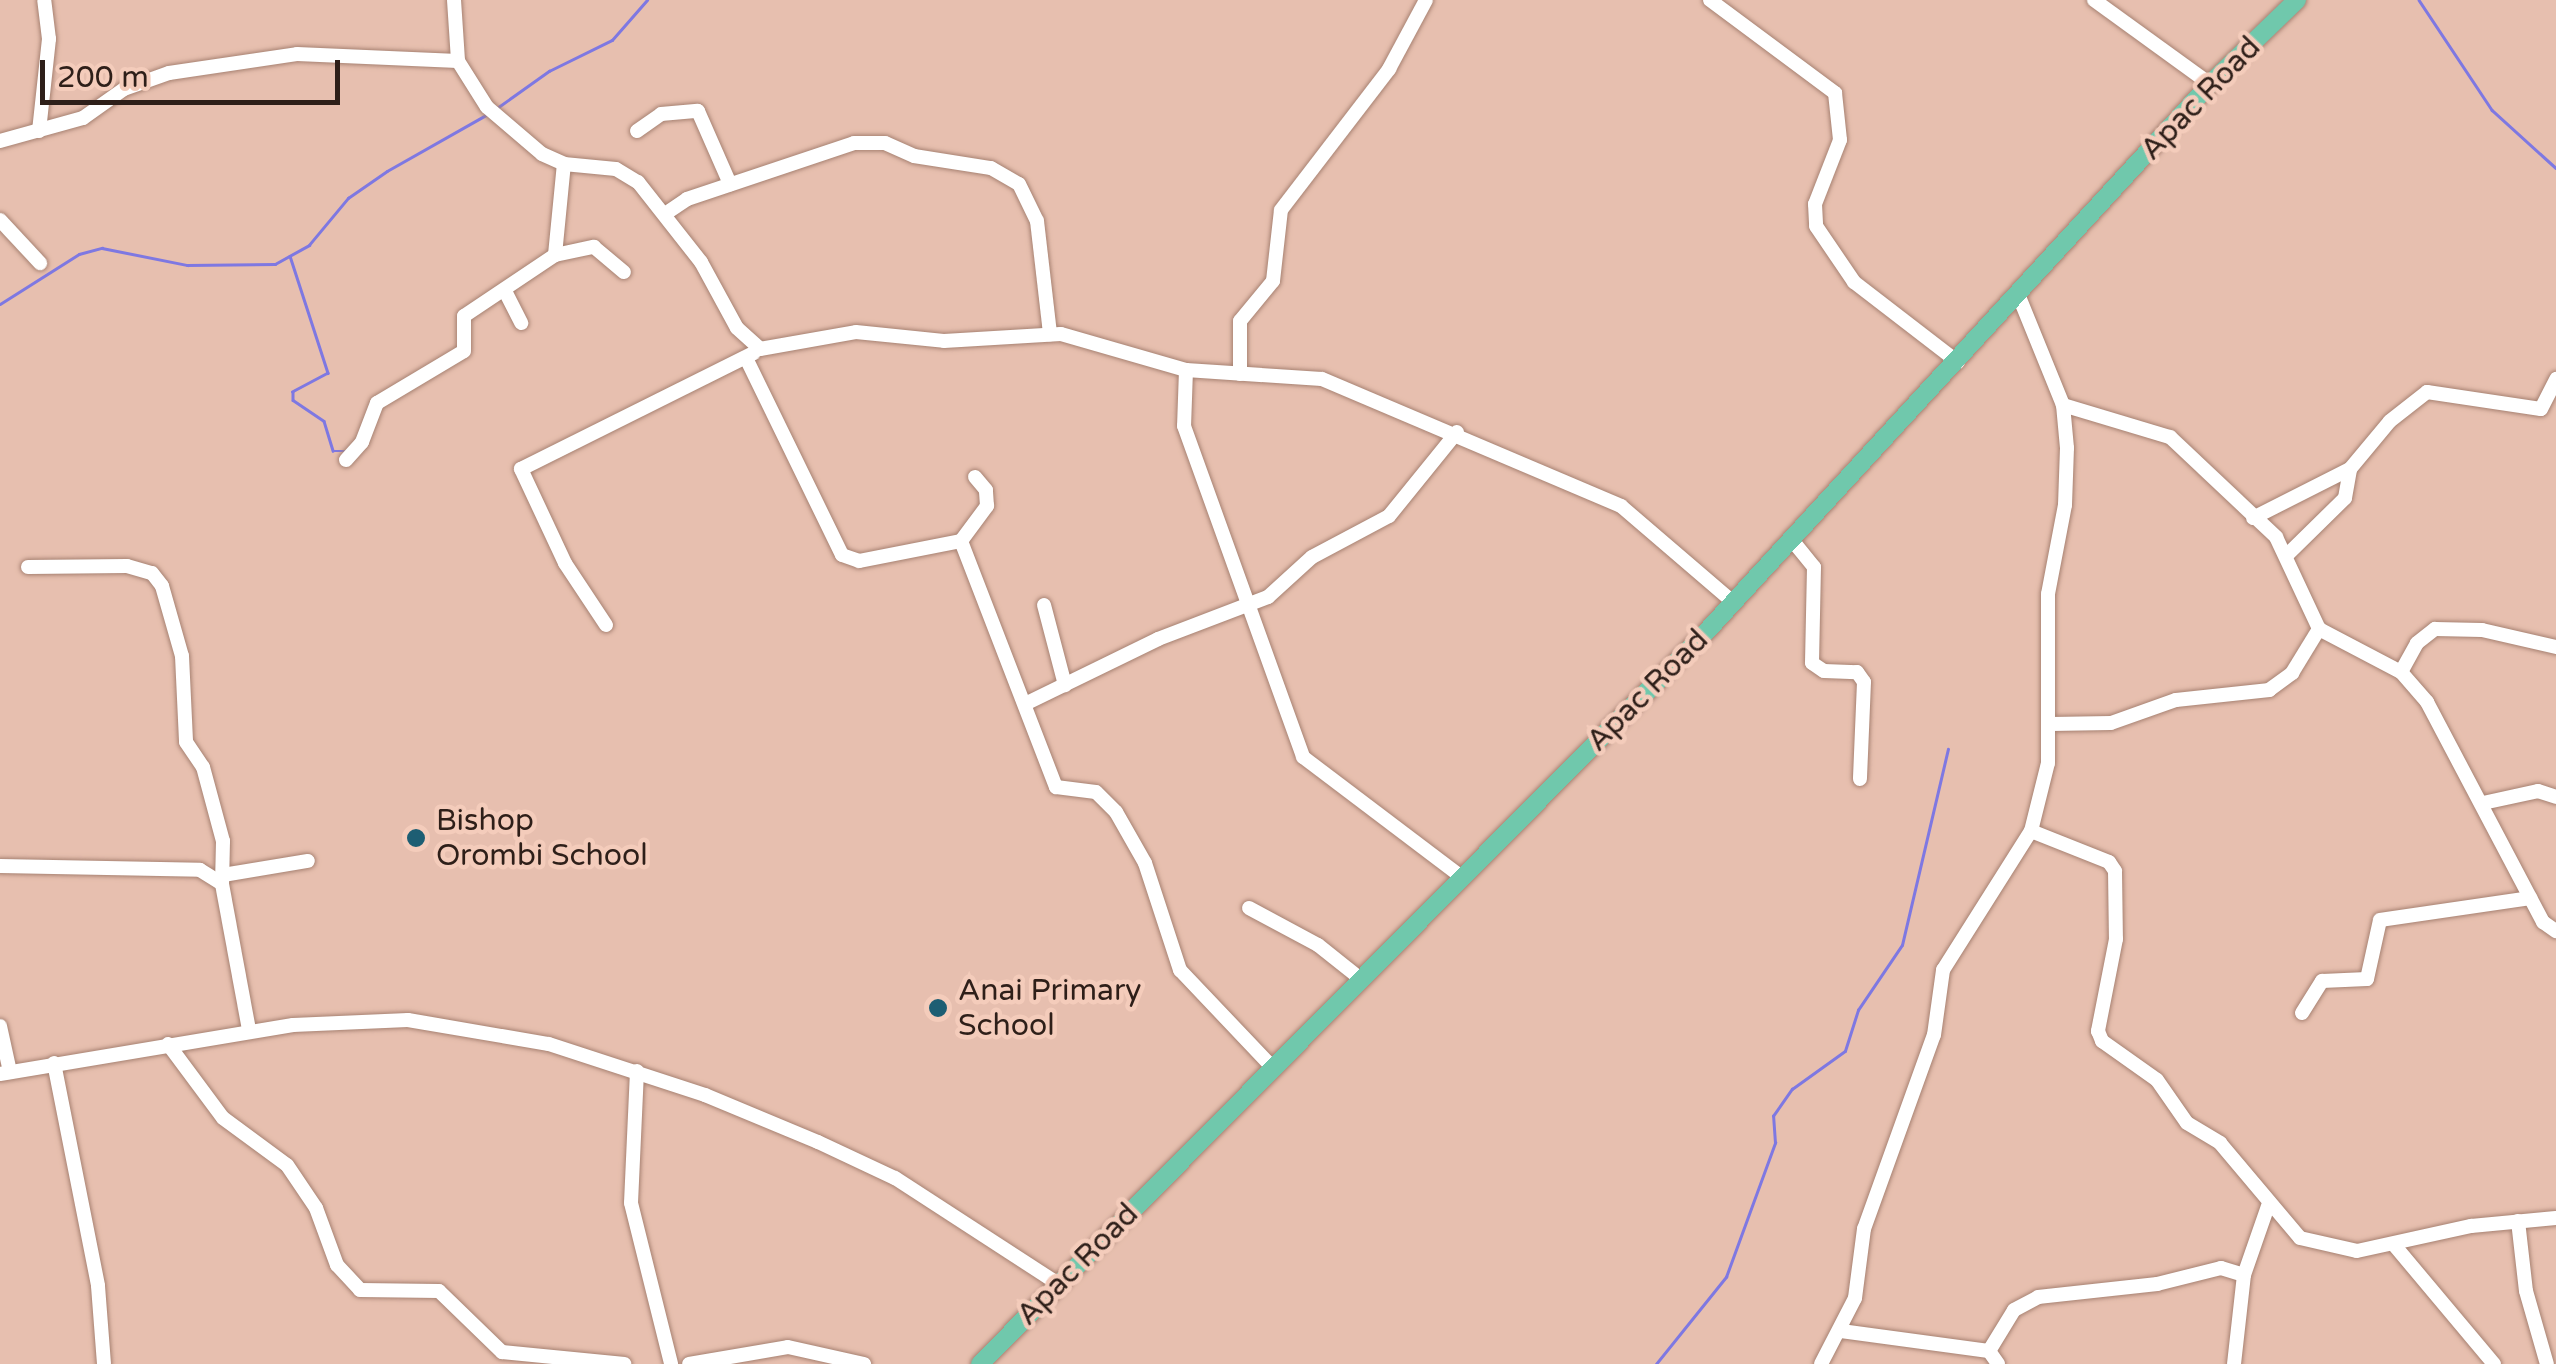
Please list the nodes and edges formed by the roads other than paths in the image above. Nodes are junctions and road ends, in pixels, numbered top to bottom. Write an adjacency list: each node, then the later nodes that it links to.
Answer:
1 (44, 0): 10 (street)
2 (454, 0): 7 (street)
3 (1426, 0): 27 (street)
4 (1710, 0): 25 (street)
5 (2094, 0): 8 (street)
6 (2298, 0): 8 (main road, Apac Road)
7 (458, 61): 10 (street); 12 (street)
8 (2210, 84): 20 (main road, Apac Road)
9 (637, 131): 13 (street)
10 (39, 132): 11 (street)
11 (0, 141)
12 (564, 164): 14 (street); 16 (street)
13 (730, 184): 14 (street); 22 (street)
14 (665, 214): 23 (street)
15 (0, 220): 17 (street)
16 (555, 254): 18 (street); 19 (street)
17 (40, 264)
18 (624, 272)
19 (505, 291): 21 (street); 31 (street)
20 (2020, 298): 25 (main road, Apac Road); 29 (street)
21 (521, 323)
22 (1050, 334): 23 (street); 26 (street)
23 (760, 349): 24 (street)
24 (746, 358): 36 (street); 42 (street)
25 (1958, 362): 35 (main road, Apac Road)
26 (1186, 370): 27 (street); 41 (street)
27 (1240, 374): 30 (street)
28 (2556, 380): 32 (street)
29 (2063, 404): 34 (street); 48 (street)
30 (1457, 432): 39 (street); 41 (street)
31 (346, 460)
32 (2350, 469): 34 (street); 37 (street)
33 (975, 477): 36 (street)
34 (2253, 518): 37 (street)
35 (1792, 540): 39 (main road, Apac Road); 49 (street)
36 (961, 541): 47 (street)
37 (2288, 554): 43 (street)
38 (28, 567): 56 (street)
39 (1734, 603): 55 (main road, Apac Road)
40 (1044, 605): 46 (street)
41 (1251, 606): 46 (street); 55 (street)
42 (606, 626)
43 (2319, 629): 45 (street); 48 (street)
44 (2556, 647): 45 (street)
45 (2401, 672): 51 (street)
46 (1064, 685): 47 (street)
47 (1025, 704): 66 (street)
48 (2051, 724): 52 (street)
49 (1860, 779)
50 (2556, 797): 51 (street)
51 (2484, 803): 57 (street)
52 (2031, 831): 69 (street); 75 (street)
53 (308, 862): 56 (street)
54 (0, 866): 56 (street)
55 (1463, 878): 60 (main road, Apac Road)
56 (222, 880): 63 (street)
57 (2530, 898): 59 (street); 61 (street)
58 (1250, 908): 60 (street)
59 (2556, 931)
60 (1362, 980): 66 (main road, Apac Road)
61 (2302, 1013)
62 (0, 1026): 68 (street)
63 (250, 1029): 64 (street); 67 (street)
64 (168, 1044): 65 (street); 78 (street)
65 (54, 1063): 68 (street); 77 (street)
66 (1274, 1069): 74 (main road, Apac Road)
67 (638, 1071): 74 (street); 79 (street)
68 (5, 1073)
69 (2268, 1206): 72 (street); 73 (street)
70 (2556, 1218): 71 (street)
71 (2518, 1220): 72 (street); 86 (street)
72 (2395, 1246): 85 (street)
73 (2244, 1275): 76 (street); 84 (street)
74 (1058, 1284): 82 (main road, Apac Road)
75 (1841, 1331): 76 (street); 83 (street)
76 (1994, 1357)
77 (104, 1364)
78 (624, 1364)
79 (671, 1364)
80 (689, 1364): 81 (street)
81 (864, 1364)
82 (980, 1364)
83 (1822, 1364)
84 (2234, 1364)
85 (2494, 1364)
86 (2546, 1364)

